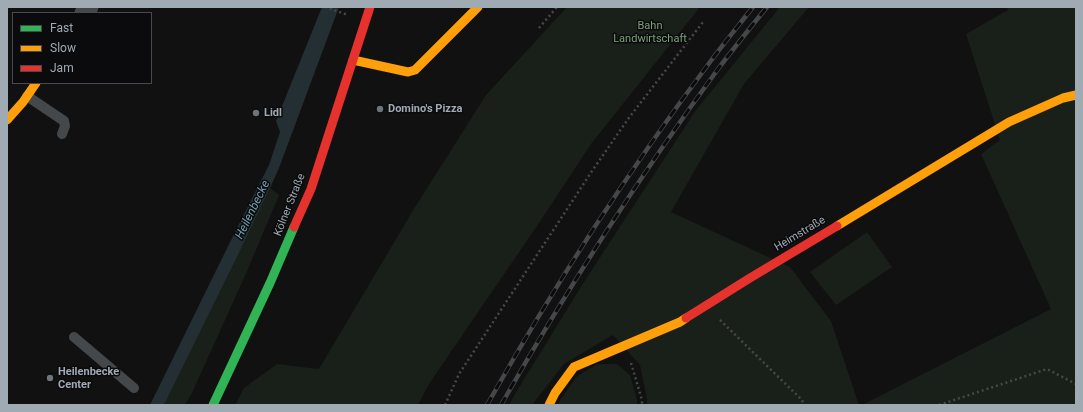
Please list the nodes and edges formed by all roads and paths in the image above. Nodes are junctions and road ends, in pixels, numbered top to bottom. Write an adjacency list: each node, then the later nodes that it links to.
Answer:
1 (325, 7): 5 (path)
2 (370, 7): 8 (street, Kölner Straße)
3 (478, 7): 8 (street)
4 (557, 7): 7 (path)
5 (342, 13)
6 (702, 22): 20 (path)
7 (539, 28)
8 (353, 60): 19 (street, Kölner Straße)
9 (35, 84): 11 (street)
10 (1076, 95): 14 (street, Heimstraße)
11 (27, 96): 12 (street); 13 (lane)
12 (7, 120)
13 (62, 134)
14 (709, 303): 16 (street, Heimstraße); 23 (path)
15 (74, 337): 18 (lane)
16 (618, 349): 21 (street, Heimstraße); 22 (path)
17 (1076, 384): 24 (path)
18 (134, 388)
19 (214, 405)
20 (445, 405)
21 (549, 405)
22 (642, 405)
23 (804, 405)
24 (939, 405)

